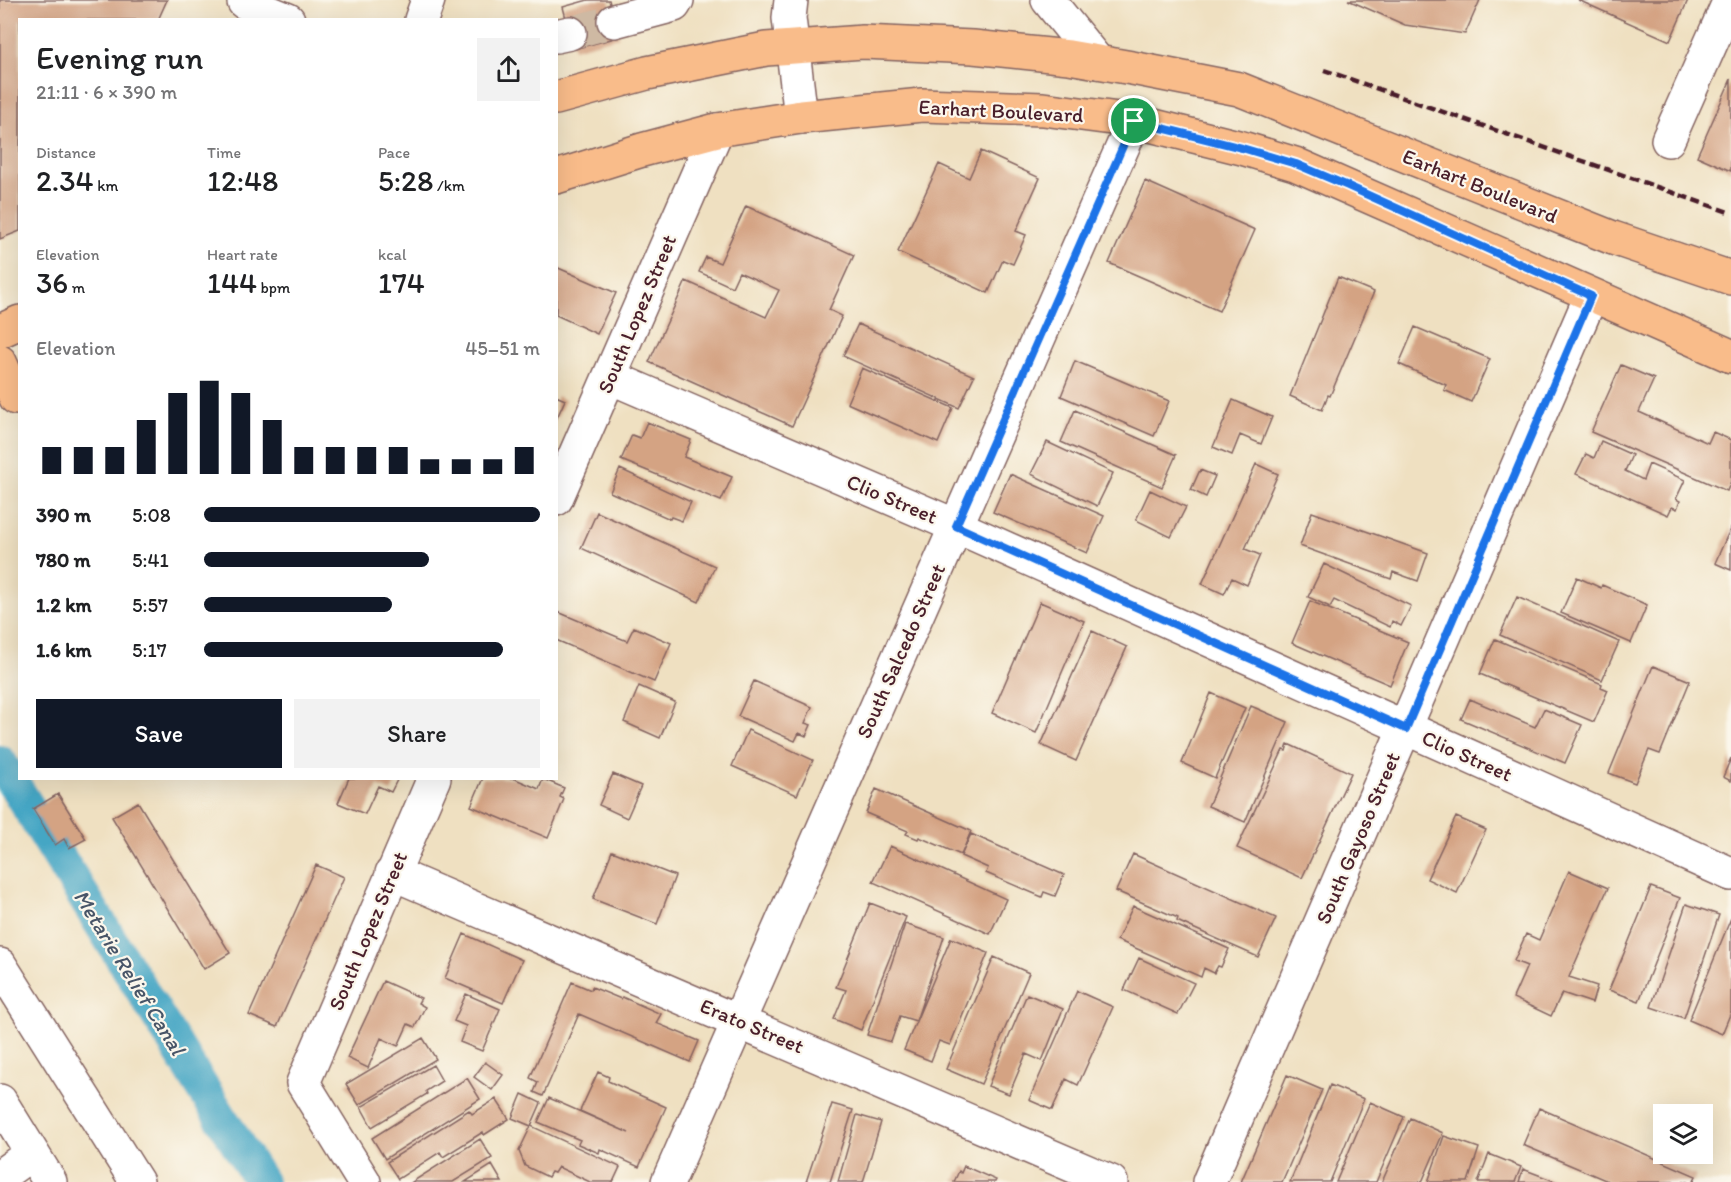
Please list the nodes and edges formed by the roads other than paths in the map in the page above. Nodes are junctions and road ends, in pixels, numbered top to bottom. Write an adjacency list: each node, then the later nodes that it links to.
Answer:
1 (428, 0): 8 (street)
2 (677, 0): 9 (street)
3 (791, 0): 10 (street)
4 (1048, 0): 11 (street)
5 (1730, 0): 16 (street)
6 (241, 7): 7 (street)
7 (281, 18)
8 (422, 18)
9 (614, 21)
10 (793, 47): 11 (main road, Earhart Boulevard); 12 (main road, Earhart Boulevard); 13 (street)
11 (1098, 62): 18 (main road, Earhart Boulevard)
12 (558, 97)
13 (801, 117): 14 (main road, Earhart Boulevard); 15 (main road, Earhart Boulevard)
14 (1134, 121): 19 (main road, Earhart Boulevard); 27 (street, South Salcedo Street)
15 (717, 129): 17 (main road, Earhart Boulevard); 24 (street, South Lopez Street)
16 (1668, 140)
17 (558, 176)
18 (1731, 278)
19 (1591, 296): 22 (main road, Earhart Boulevard); 28 (street, South Gayoso Street)
20 (18, 323): 21 (main road)
21 (0, 331)
22 (1731, 356)
23 (0, 362): 25 (main road)
24 (610, 377): 26 (street, South Lopez Street); 27 (street, Clio Street)
25 (12, 400)
26 (558, 494)
27 (956, 526): 28 (street, Clio Street); 33 (street, South Salcedo Street)
28 (1406, 729): 31 (street, Clio Street); 42 (street, South Gayoso Street)
29 (433, 780): 30 (street, South Lopez Street)
30 (392, 873): 33 (street, Erato Street); 39 (street, South Lopez Street)
31 (1731, 874)
32 (0, 965): 38 (street)
33 (738, 1020): 40 (street, South Salcedo Street); 41 (street, Erato Street)
34 (0, 1101): 35 (street)
35 (32, 1154): 36 (street); 37 (street)
36 (0, 1176)
37 (50, 1182)
38 (137, 1182)
39 (364, 1182)
40 (668, 1182)
41 (1111, 1182)
42 (1209, 1182)

